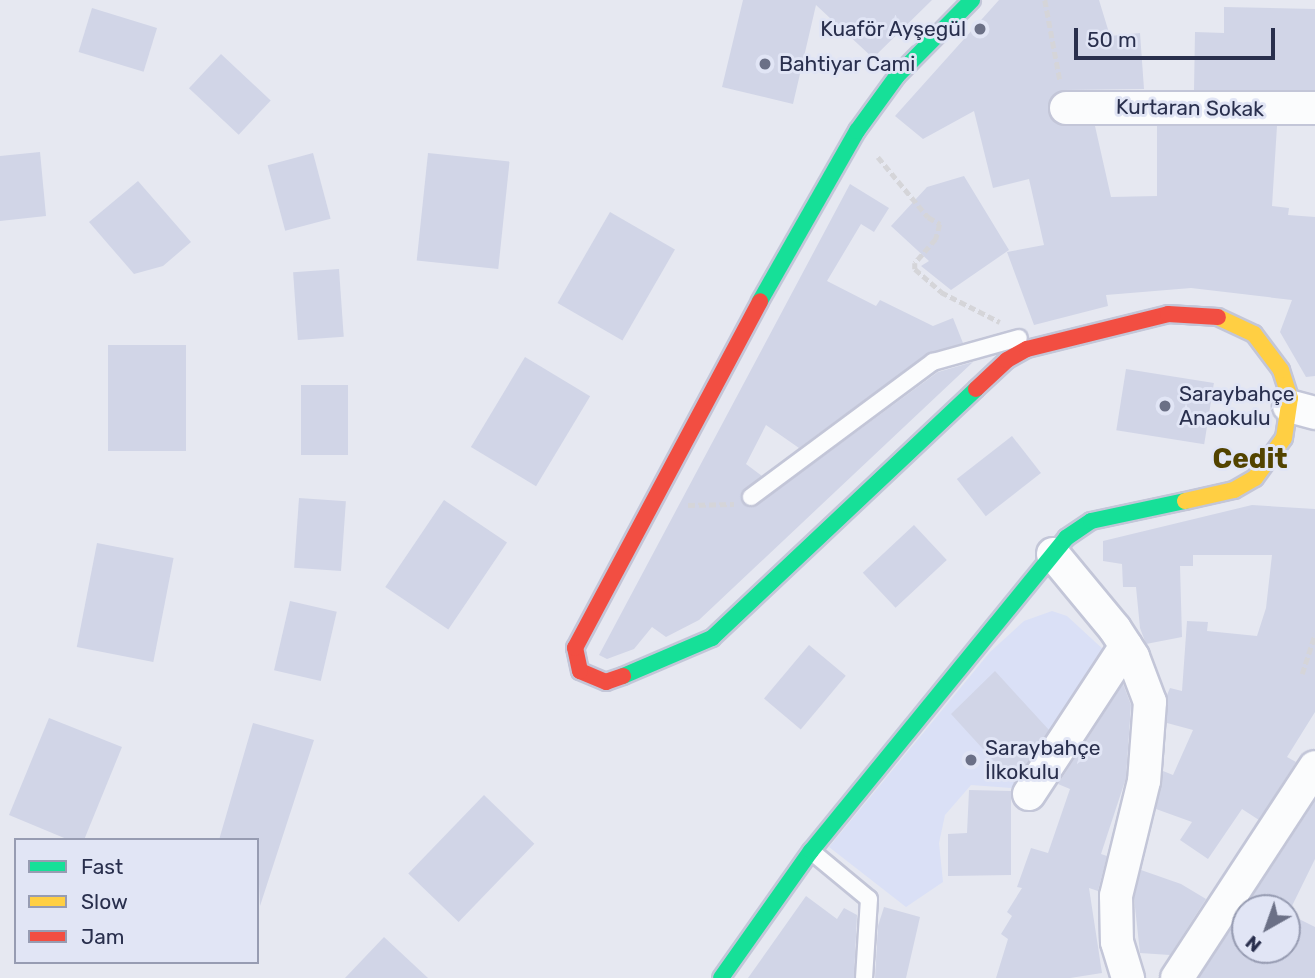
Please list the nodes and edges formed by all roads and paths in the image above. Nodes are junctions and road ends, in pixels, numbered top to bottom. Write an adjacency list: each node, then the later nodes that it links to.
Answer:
1 (972, 0): 5 (main road)
2 (1045, 0): 3 (path)
3 (1066, 108): 4 (street, Kurtaran Sokak)
4 (1315, 108)
5 (857, 131): 6 (path); 10 (main road)
6 (1025, 337): 7 (lane); 9 (lane)
7 (1040, 345): 8 (main road); 10 (main road)
8 (1302, 410): 11 (main road)
9 (751, 496): 10 (path)
10 (650, 501)
11 (1053, 554): 13 (street); 17 (main road)
12 (1315, 634): 14 (path)
13 (1126, 646): 16 (street); 20 (street)
14 (1302, 674)
15 (1315, 767): 21 (street)
16 (1029, 794)
17 (811, 851): 18 (main road); 19 (lane)
18 (721, 978)
19 (864, 978)
20 (1128, 978)
21 (1177, 978)

